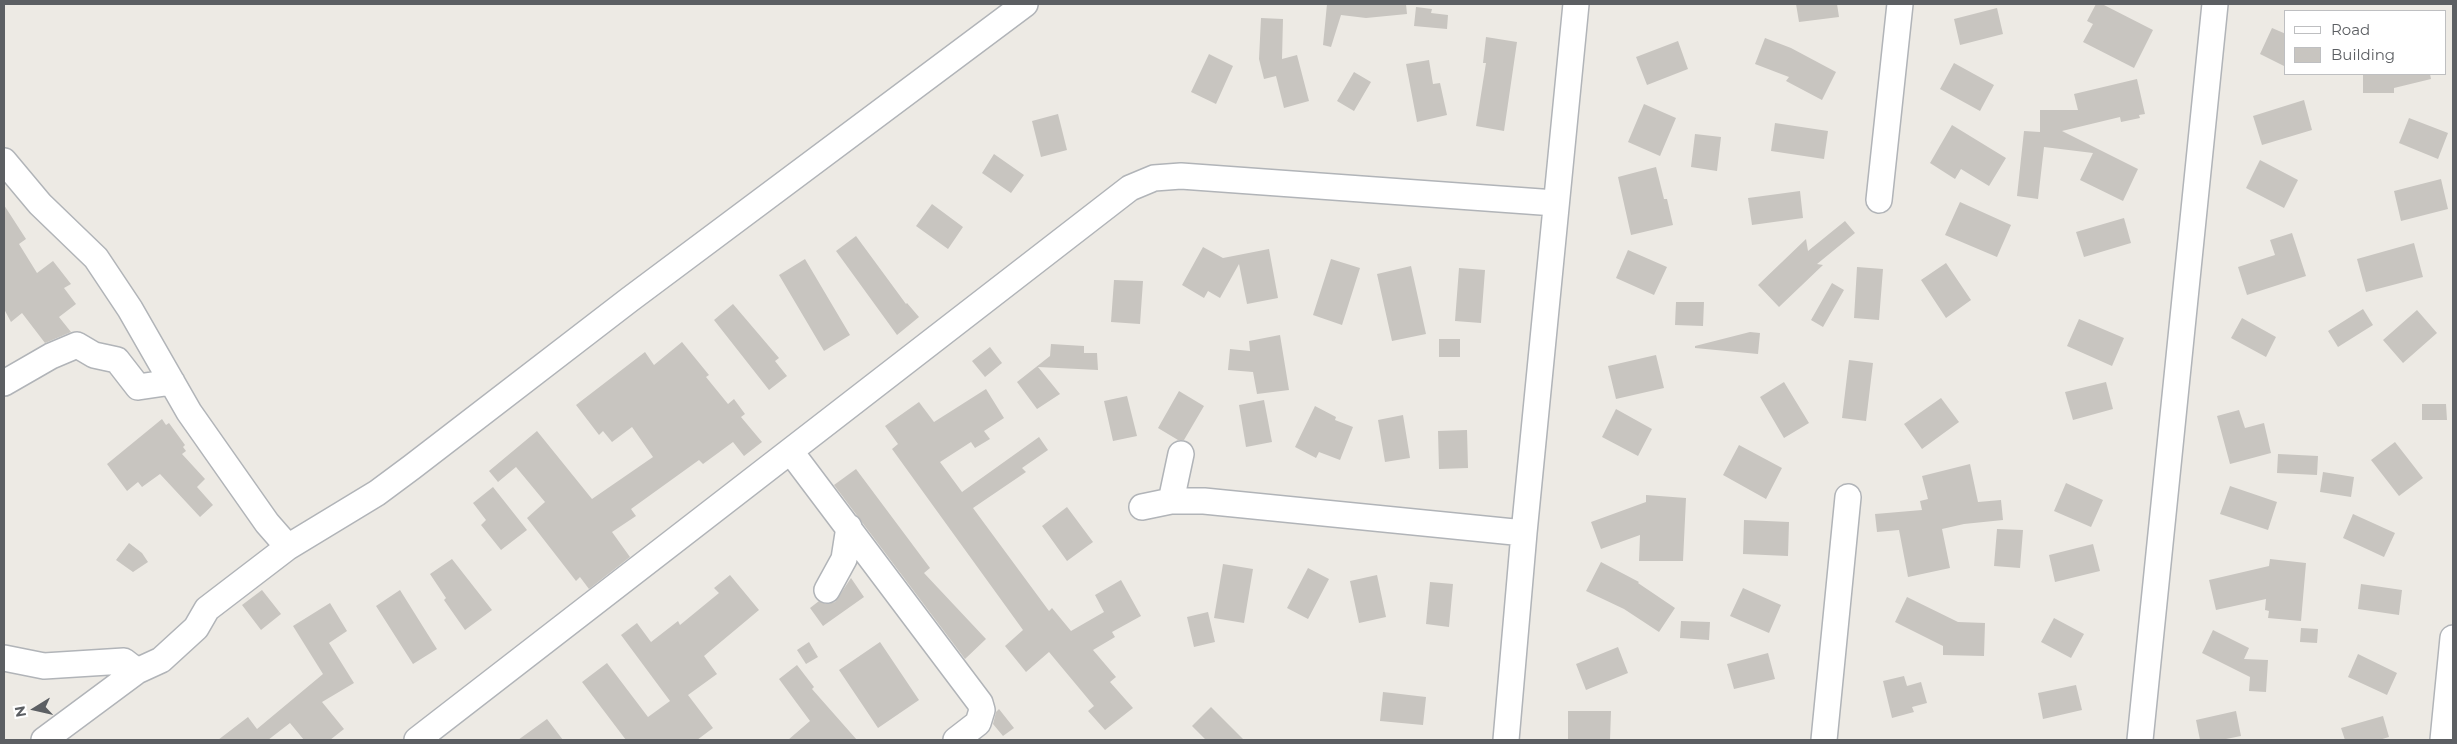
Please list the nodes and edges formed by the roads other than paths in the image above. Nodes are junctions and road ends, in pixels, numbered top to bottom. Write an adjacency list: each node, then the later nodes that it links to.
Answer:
1 (1025, 4): 17 (street)
2 (1576, 4): 7 (street)
3 (1900, 4): 6 (street)
4 (2215, 4): 27 (street)
5 (4, 161): 8 (street)
6 (1879, 200)
7 (1555, 203): 10 (street); 16 (street)
8 (172, 382): 9 (street); 17 (street)
9 (4, 383)
10 (791, 452): 15 (street); 23 (street)
11 (1181, 454): 13 (street)
12 (1848, 497): 26 (street)
13 (1171, 501): 14 (street); 16 (street)
14 (1142, 508)
15 (849, 528): 18 (street); 24 (street)
16 (1524, 533): 25 (street)
17 (288, 547): 21 (street)
18 (828, 590)
19 (2453, 638): 28 (street)
20 (4, 658): 21 (street)
21 (137, 671): 22 (street)
22 (44, 740)
23 (417, 740)
24 (956, 740)
25 (1506, 740)
26 (1824, 740)
27 (2140, 740)
28 (2443, 740)

